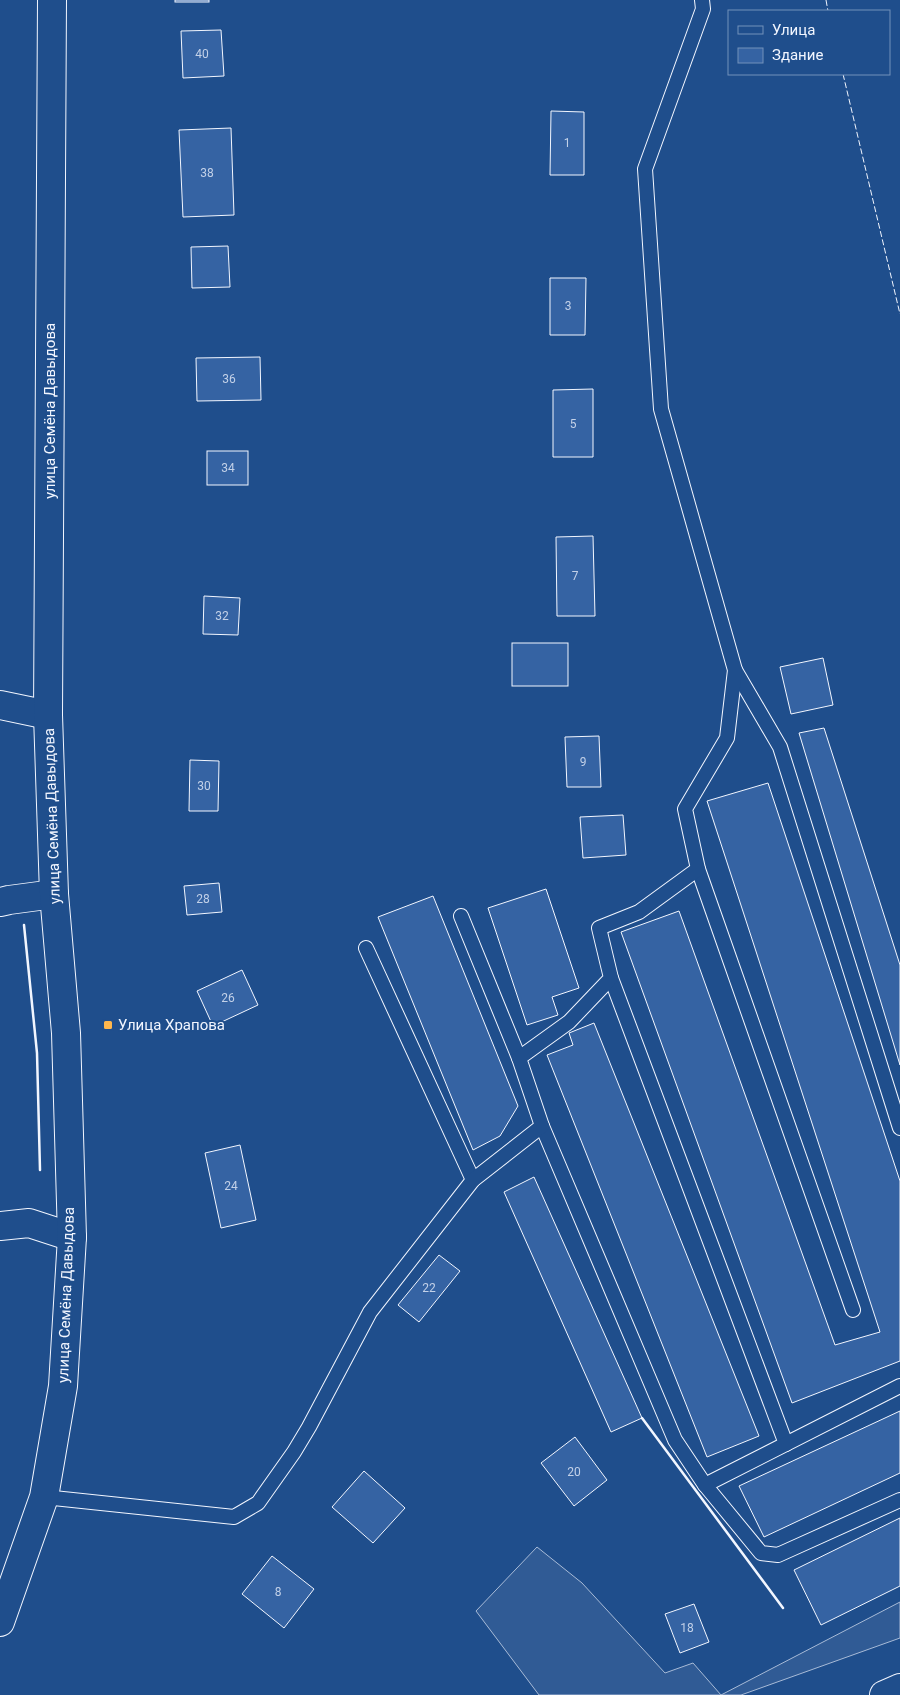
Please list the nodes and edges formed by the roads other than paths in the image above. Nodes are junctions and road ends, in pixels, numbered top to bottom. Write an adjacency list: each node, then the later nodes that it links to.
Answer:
1 (52, 0): 5 (street, улица Семёна Давыдова)
2 (702, 0): 3 (lane)
3 (735, 670): 6 (lane); 14 (lane)
4 (0, 705): 5 (street)
5 (48, 715): 7 (street, улица Семёна Давыдова)
6 (698, 869): 11 (lane); 18 (lane)
7 (54, 894): 8 (street); 17 (street, улица Семёна Давыдова)
8 (0, 902)
9 (462, 916): 12 (lane)
10 (366, 948): 15 (lane)
11 (611, 978): 12 (lane); 20 (lane)
12 (519, 1058): 13 (lane)
13 (542, 1126): 15 (lane); 21 (lane)
14 (900, 1128)
15 (473, 1180): 22 (lane)
16 (0, 1226): 17 (street)
17 (72, 1237): 22 (street, улица Семёна Давыдова)
18 (853, 1310)
19 (900, 1386): 20 (lane)
20 (786, 1444): 21 (lane)
21 (705, 1485): 23 (lane)
22 (44, 1497): 24 (street, улица Семёна Давыдова)
23 (900, 1500)
24 (0, 1622)
25 (900, 1688): 26 (street)
26 (884, 1695)

